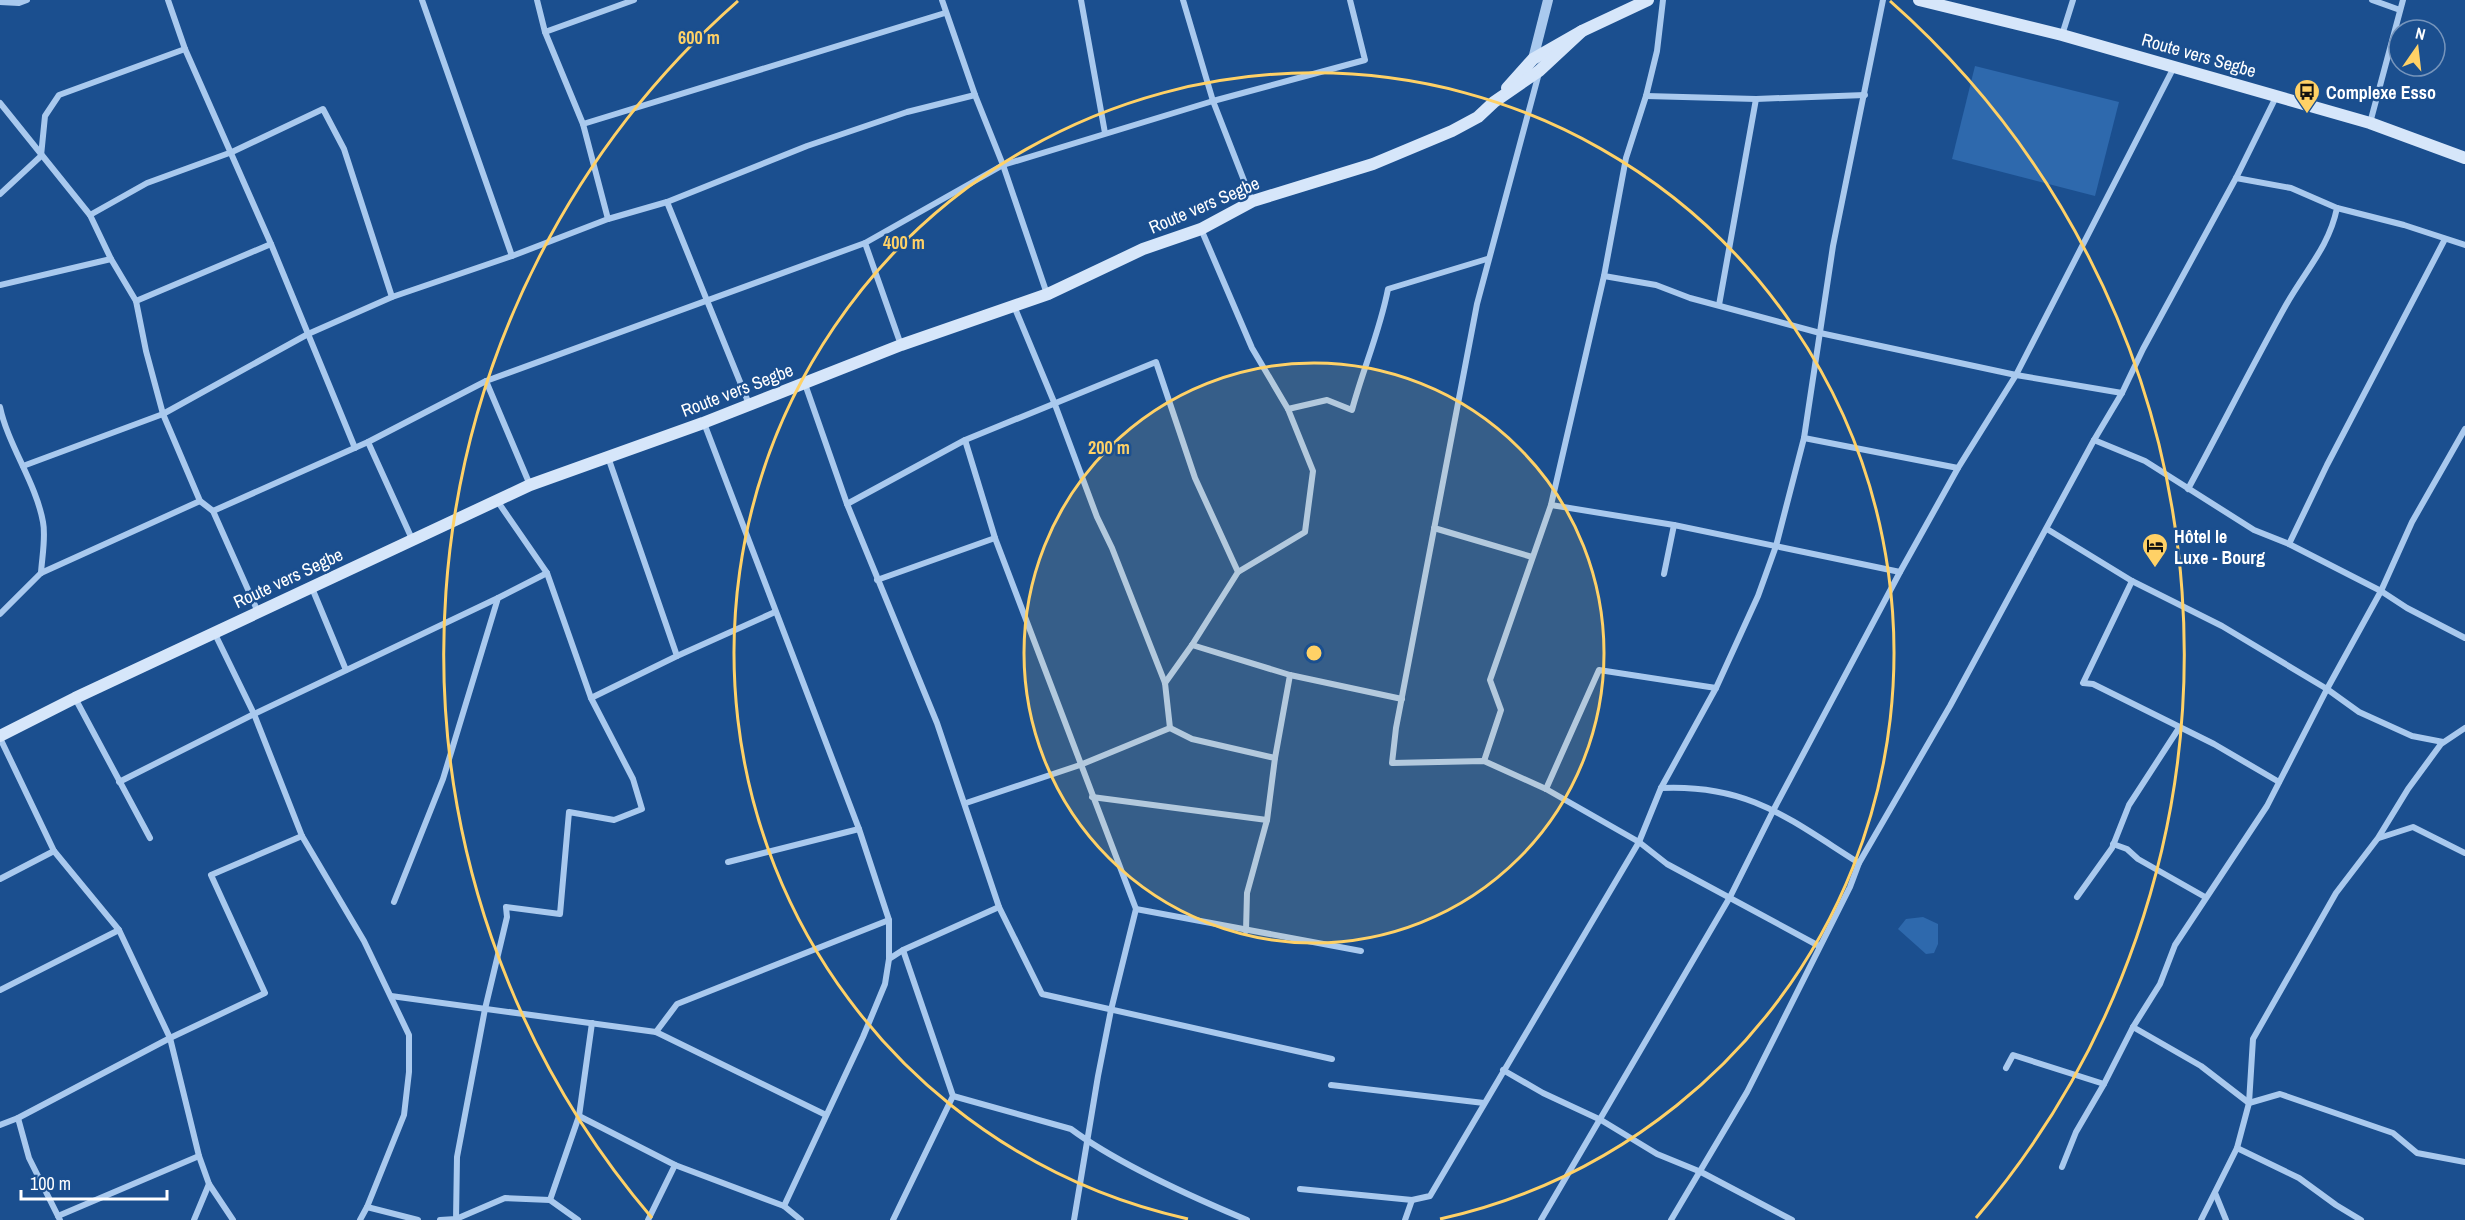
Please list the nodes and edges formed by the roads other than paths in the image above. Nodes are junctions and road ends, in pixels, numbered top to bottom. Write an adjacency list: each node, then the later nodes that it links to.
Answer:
1 (27, 0): 18 (street)
2 (168, 0): 24 (street)
3 (422, 0): 55 (street)
4 (537, 0): 22 (street)
5 (634, 0): 22 (street)
6 (942, 0): 20 (street)
7 (1081, 0): 38 (street)
8 (1183, 0): 33 (street)
9 (1350, 0): 33 (street)
10 (1548, 0): 25 (street)
11 (1648, 0): 21 (main road, Route vers Segbe)
12 (1663, 0): 30 (street)
13 (1884, 0): 28 (street)
14 (1919, 0): 23 (main road, Route vers Segbe)
15 (2073, 0): 23 (street)
16 (2372, 0): 19 (street)
17 (2403, 0): 19 (street)
18 (0, 2)
19 (2400, 10): 36 (street)
20 (945, 13): 29 (street); 37 (street)
21 (1582, 31): 25 (main road, Route vers Segbe); 27 (main road, Route vers Segbe)
22 (546, 32): 37 (street)
23 (2062, 35): 26 (main road, Route vers Segbe)
24 (185, 49): 39 (street); 40 (street)
25 (1533, 58): 34 (main road, Route vers Segbe)
26 (2175, 67): 31 (main road, Route vers Segbe); 69 (street)
27 (1539, 71): 34 (main road, Route vers Segbe); 57 (street)
28 (1864, 95): 32 (street); 66 (street)
29 (975, 96): 42 (street); 46 (street)
30 (1646, 96): 32 (street); 58 (street)
31 (2276, 97): 36 (main road, Route vers Segbe); 43 (street)
32 (1756, 99): 64 (street)
33 (1213, 101): 38 (street); 45 (street)
34 (1494, 102): 45 (main road, Route vers Segbe)
35 (0, 103): 40 (street)
36 (2370, 123): 41 (main road, Route vers Segbe)
37 (583, 124): 49 (street)
38 (1105, 133): 42 (street)
39 (232, 152): 48 (street); 53 (street); 61 (street)
40 (41, 156): 44 (street); 48 (street)
41 (2465, 158)
42 (1003, 165): 52 (street); 60 (street)
43 (2236, 178): 47 (street); 72 (street)
44 (0, 194)
45 (1253, 201): 50 (main road, Route vers Segbe)
46 (667, 202): 49 (street); 62 (street)
47 (2337, 208): 51 (street); 90 (street)
48 (90, 215): 56 (street)
49 (608, 219): 55 (street)
50 (1201, 229): 60 (main road, Route vers Segbe); 76 (street)
51 (2445, 239): 54 (street); 101 (street)
52 (865, 243): 62 (street); 68 (street)
53 (272, 244): 63 (street); 67 (street)
54 (2465, 245)
55 (512, 256): 61 (street)
56 (111, 259): 59 (street); 63 (street)
57 (1487, 259): 76 (street); 97 (street)
58 (1604, 276): 64 (street); 94 (street)
59 (0, 285)
60 (1048, 294): 65 (main road, Route vers Segbe)
61 (392, 297): 67 (street)
62 (706, 300): 70 (street); 74 (street)
63 (136, 301): 77 (street)
64 (1719, 305): 66 (street)
65 (1014, 306): 68 (main road, Route vers Segbe); 73 (street)
66 (1820, 333): 69 (street); 81 (street)
67 (308, 334): 77 (street); 85 (street)
68 (901, 345): 71 (main road, Route vers Segbe)
69 (2016, 375): 72 (street); 88 (street)
70 (486, 381): 84 (street); 89 (street)
71 (805, 384): 74 (main road, Route vers Segbe); 93 (street)
72 (2122, 393): 83 (street)
73 (1054, 402): 82 (street); 104 (street); 123 (street)
74 (749, 405): 79 (main road, Route vers Segbe)
75 (0, 407): 78 (street)
76 (1288, 409): 104 (street)
77 (163, 414): 87 (street); 91 (street)
78 (1, 419): 87 (street)
79 (704, 423): 86 (main road, Route vers Segbe); 115 (street)
80 (2465, 429): 112 (street)
81 (1804, 438): 88 (street); 102 (street)
82 (965, 440): 93 (street); 99 (street)
83 (2094, 440): 90 (street); 98 (street)
84 (368, 442): 85 (street); 100 (street)
85 (355, 448): 95 (street)
86 (608, 456): 89 (main road, Route vers Segbe); 120 (street)
87 (23, 466): 106 (street)
88 (1958, 468): 105 (street)
89 (530, 485): 92 (main road, Route vers Segbe)
90 (2188, 489): 101 (street)
91 (200, 501): 95 (street); 106 (street)
92 (498, 502): 100 (main road, Route vers Segbe); 107 (street)
93 (847, 504): 109 (street)
94 (1551, 505): 96 (street); 103 (street)
95 (213, 511): 114 (street)
96 (1674, 525): 102 (street); 108 (street)
97 (1434, 528): 103 (street); 128 (street)
98 (2047, 529): 110 (street); 155 (street)
99 (995, 538): 109 (street); 137 (street)
100 (412, 539): 111 (main road, Route vers Segbe)
101 (2289, 544): 112 (street)
102 (1776, 546): 105 (street); 124 (street)
103 (1532, 557): 136 (street)
104 (1238, 572): 119 (street)
105 (1900, 572): 144 (street)
106 (41, 573): 116 (street)
107 (547, 573): 113 (street); 127 (street)
108 (1664, 574)
109 (877, 580): 143 (street)
110 (2132, 581): 125 (street); 131 (street)
111 (312, 588): 114 (main road, Route vers Segbe); 121 (street)
112 (2381, 591): 118 (street); 125 (street)
113 (498, 598): 121 (street); 160 (street)
114 (258, 612): 117 (main road, Route vers Segbe)
115 (775, 612): 120 (street); 146 (street)
116 (0, 614)
117 (214, 632): 126 (main road, Route vers Segbe); 129 (street)
118 (2465, 638)
119 (1192, 645): 122 (street); 123 (street)
120 (677, 656): 127 (street)
121 (346, 670): 129 (street)
122 (1290, 675): 128 (street); 135 (street)
123 (1165, 682): 130 (street)
124 (1716, 688): 140 (street); 141 (street)
125 (2327, 689): 134 (street); 139 (street)
126 (75, 698): 133 (main road, Route vers Segbe); 138 (street)
127 (591, 698): 172 (street)
128 (1402, 699): 136 (street)
129 (254, 714): 138 (street); 147 (street)
130 (1170, 728): 135 (street); 137 (street)
131 (2179, 728): 139 (street); 151 (street)
132 (2465, 728): 134 (street)
133 (0, 737): 152 (street)
134 (2443, 742): 149 (street)
135 (1275, 758): 145 (street)
136 (1484, 761): 141 (street)
137 (1080, 765): 142 (street); 143 (street)
138 (119, 782): 148 (street)
139 (2279, 782): 159 (street)
140 (1661, 788): 144 (street); 150 (street)
141 (1546, 789): 150 (street)
142 (1092, 797): 145 (street); 162 (street)
143 (966, 803): 161 (street)
144 (1774, 809): 155 (street); 157 (street)
145 (1267, 820): 165 (street)
146 (859, 829): 154 (street); 163 (street)
147 (302, 836): 171 (street); 177 (street)
148 (150, 838)
149 (2378, 838): 153 (street); 185 (street)
150 (1639, 842): 157 (street); 180 (street)
151 (2113, 844): 158 (street); 159 (street)
152 (54, 851): 156 (street); 164 (street)
153 (2465, 853)
154 (728, 862)
155 (1859, 863): 166 (street)
156 (0, 879)
157 (1730, 897): 166 (street); 189 (street)
158 (2077, 897)
159 (2205, 897): 175 (street)
160 (394, 902)
161 (999, 907): 167 (street); 173 (street)
162 (1136, 909): 165 (street); 173 (street)
163 (889, 920): 169 (street); 176 (street)
164 (119, 930): 170 (street); 177 (street)
165 (1246, 931): 168 (street)
166 (1819, 946): 197 (street)
167 (903, 950): 169 (street); 183 (street)
168 (1361, 951)
169 (889, 958): 187 (street)
170 (0, 990)
171 (391, 996): 172 (street); 204 (street)
172 (485, 1009): 174 (street); 207 (street)
173 (1111, 1010): 178 (street); 191 (street)
174 (592, 1023): 176 (street); 186 (street)
175 (2133, 1027): 181 (street); 185 (street)
176 (656, 1032): 187 (street)
177 (170, 1038): 188 (street); 193 (street)
178 (1332, 1059)
179 (2006, 1068): 181 (street)
180 (1503, 1070): 184 (street); 189 (street)
181 (2104, 1084): 196 (street)
182 (1331, 1085): 184 (street)
183 (953, 1096): 191 (street); 215 (street)
184 (1484, 1103): 202 (street)
185 (2249, 1103): 192 (street); 194 (street)
186 (579, 1116): 195 (street); 201 (street)
187 (826, 1116): 203 (street)
188 (18, 1118): 190 (street); 205 (street)
189 (1601, 1120): 197 (street); 219 (street)
190 (0, 1125)
191 (1086, 1140): 216 (street); 217 (street)
192 (2237, 1148): 200 (street); 224 (street)
193 (199, 1156): 198 (street); 205 (street)
194 (2465, 1162)
195 (675, 1165): 203 (street); 213 (street)
196 (2062, 1167)
197 (1701, 1172): 220 (street); 221 (street)
198 (209, 1184): 208 (street); 209 (street)
199 (1300, 1189): 202 (street)
200 (2215, 1193): 222 (street); 223 (street)
201 (550, 1200): 206 (street); 207 (street)
202 (1412, 1200): 218 (street)
203 (784, 1206): 214 (street)
204 (367, 1207): 210 (street); 211 (street)
205 (59, 1218)
206 (574, 1218)
207 (456, 1219): 212 (street)
208 (194, 1220)
209 (233, 1220)
210 (360, 1220)
211 (418, 1220)
212 (440, 1220)
213 (648, 1220)
214 (801, 1220)
215 (893, 1220)
216 (1074, 1220)
217 (1247, 1220)
218 (1405, 1220)
219 (1541, 1220)
220 (1671, 1220)
221 (1792, 1220)
222 (2200, 1220)
223 (2226, 1220)
224 (2361, 1220)

